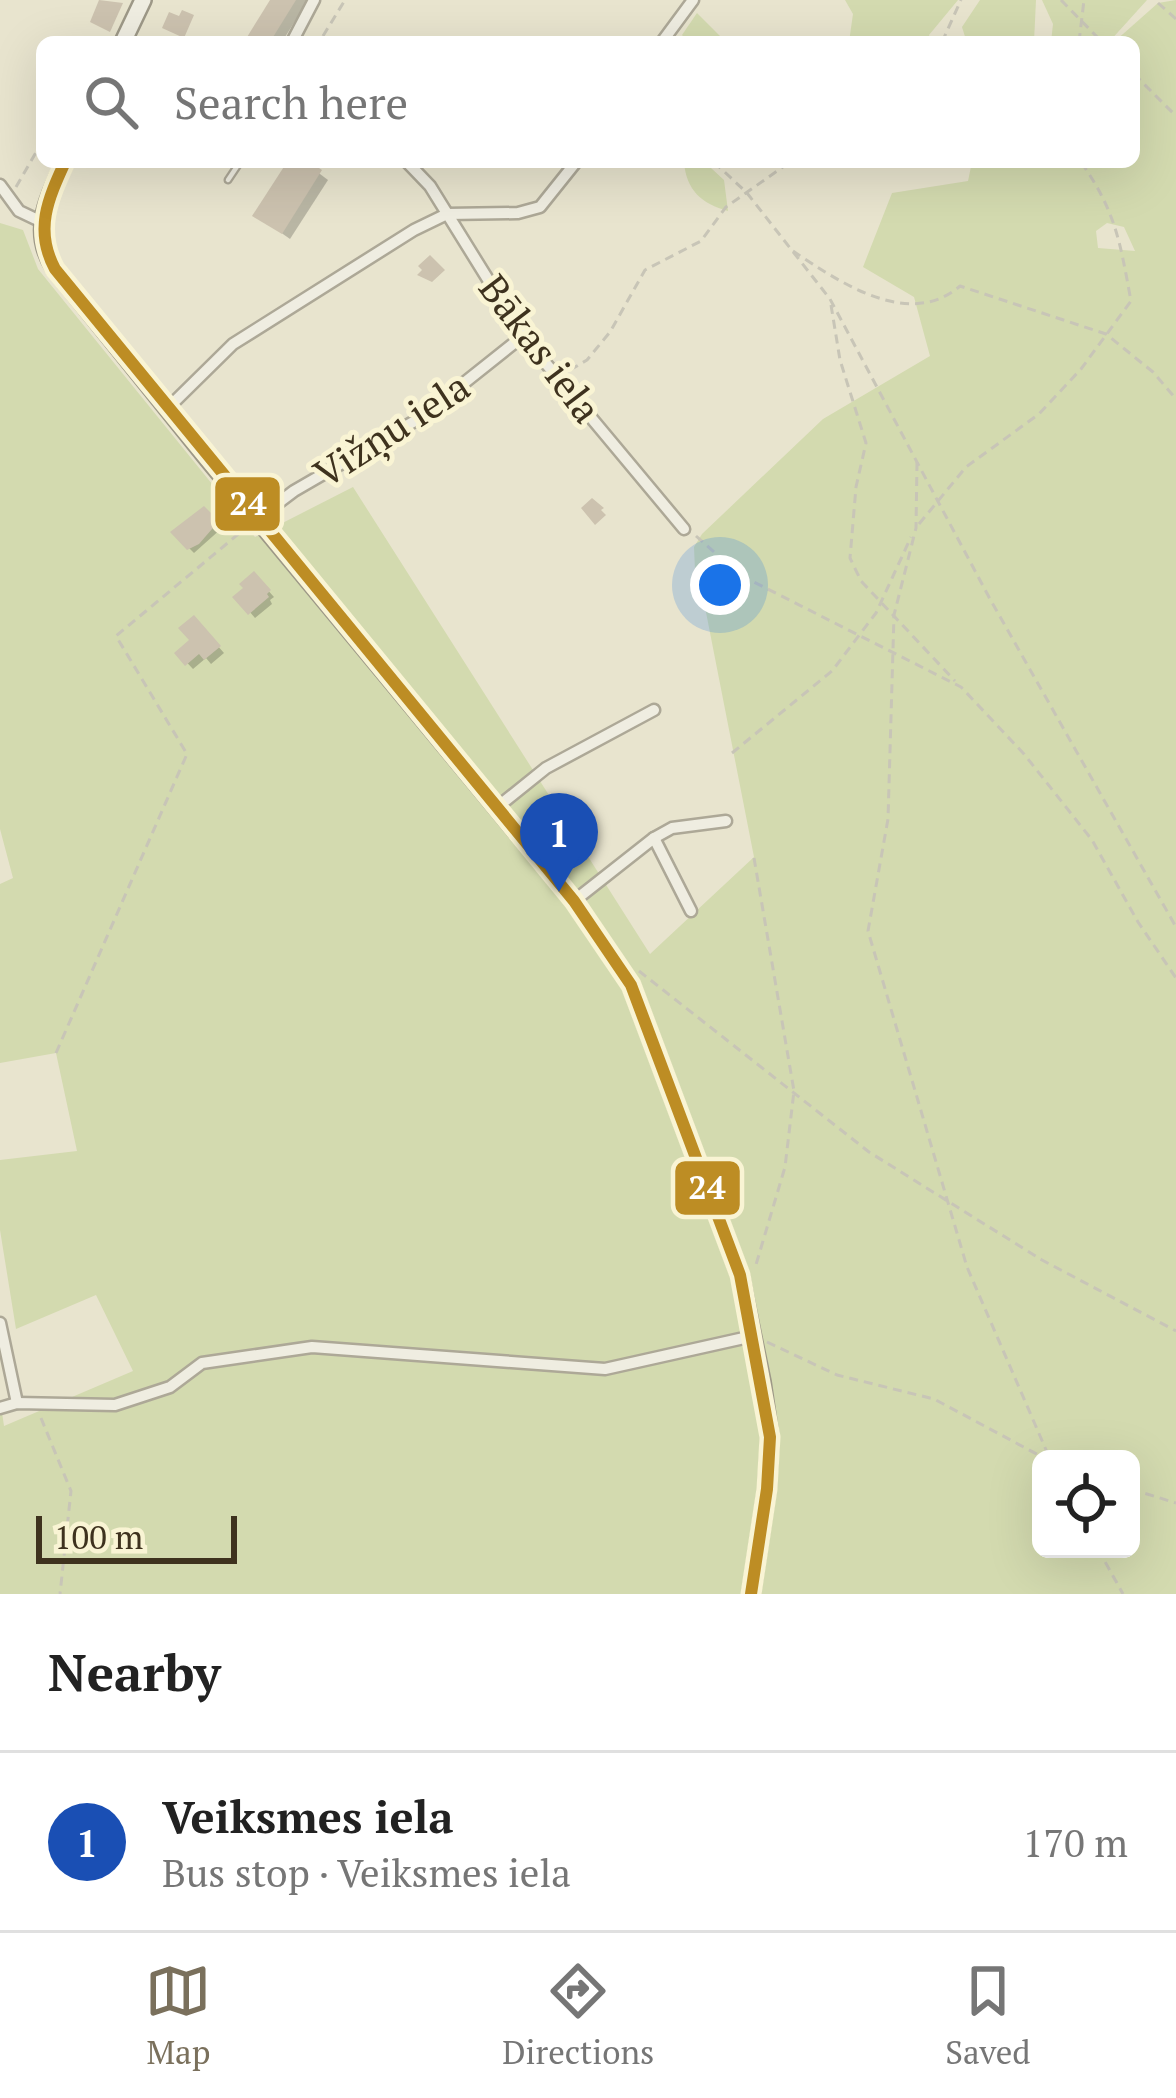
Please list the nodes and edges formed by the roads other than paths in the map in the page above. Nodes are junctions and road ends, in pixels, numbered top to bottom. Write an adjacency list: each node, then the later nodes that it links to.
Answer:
1 (143, 0): 4 (main road)
2 (314, 0): 5 (street)
3 (693, 0): 6 (street)
4 (126, 36)
5 (295, 36)
6 (666, 36)
7 (62, 168): 15 (main road)
8 (236, 168): 11 (lane)
9 (413, 168): 14 (street, Bākas iela)
10 (571, 168): 14 (street)
11 (228, 180)
12 (0, 185): 13 (street)
13 (5, 202): 15 (street)
14 (447, 214): 16 (street, Bākas iela); 17 (street)
15 (42, 223): 17 (main road)
16 (523, 336): 18 (street, Vižņu iela); 19 (street, Bākas iela)
17 (167, 409): 18 (main road)
18 (257, 519): 21 (main road)
19 (685, 529)
20 (654, 710): 21 (street)
21 (495, 809): 24 (main road)
22 (726, 821): 23 (street)
23 (653, 838): 24 (street); 25 (street)
24 (574, 901): 27 (main road)
25 (691, 911)
26 (0, 1323): 28 (street)
27 (753, 1336): 28 (street); 30 (main road)
28 (17, 1403): 29 (street)
29 (0, 1408)
30 (751, 1594)

